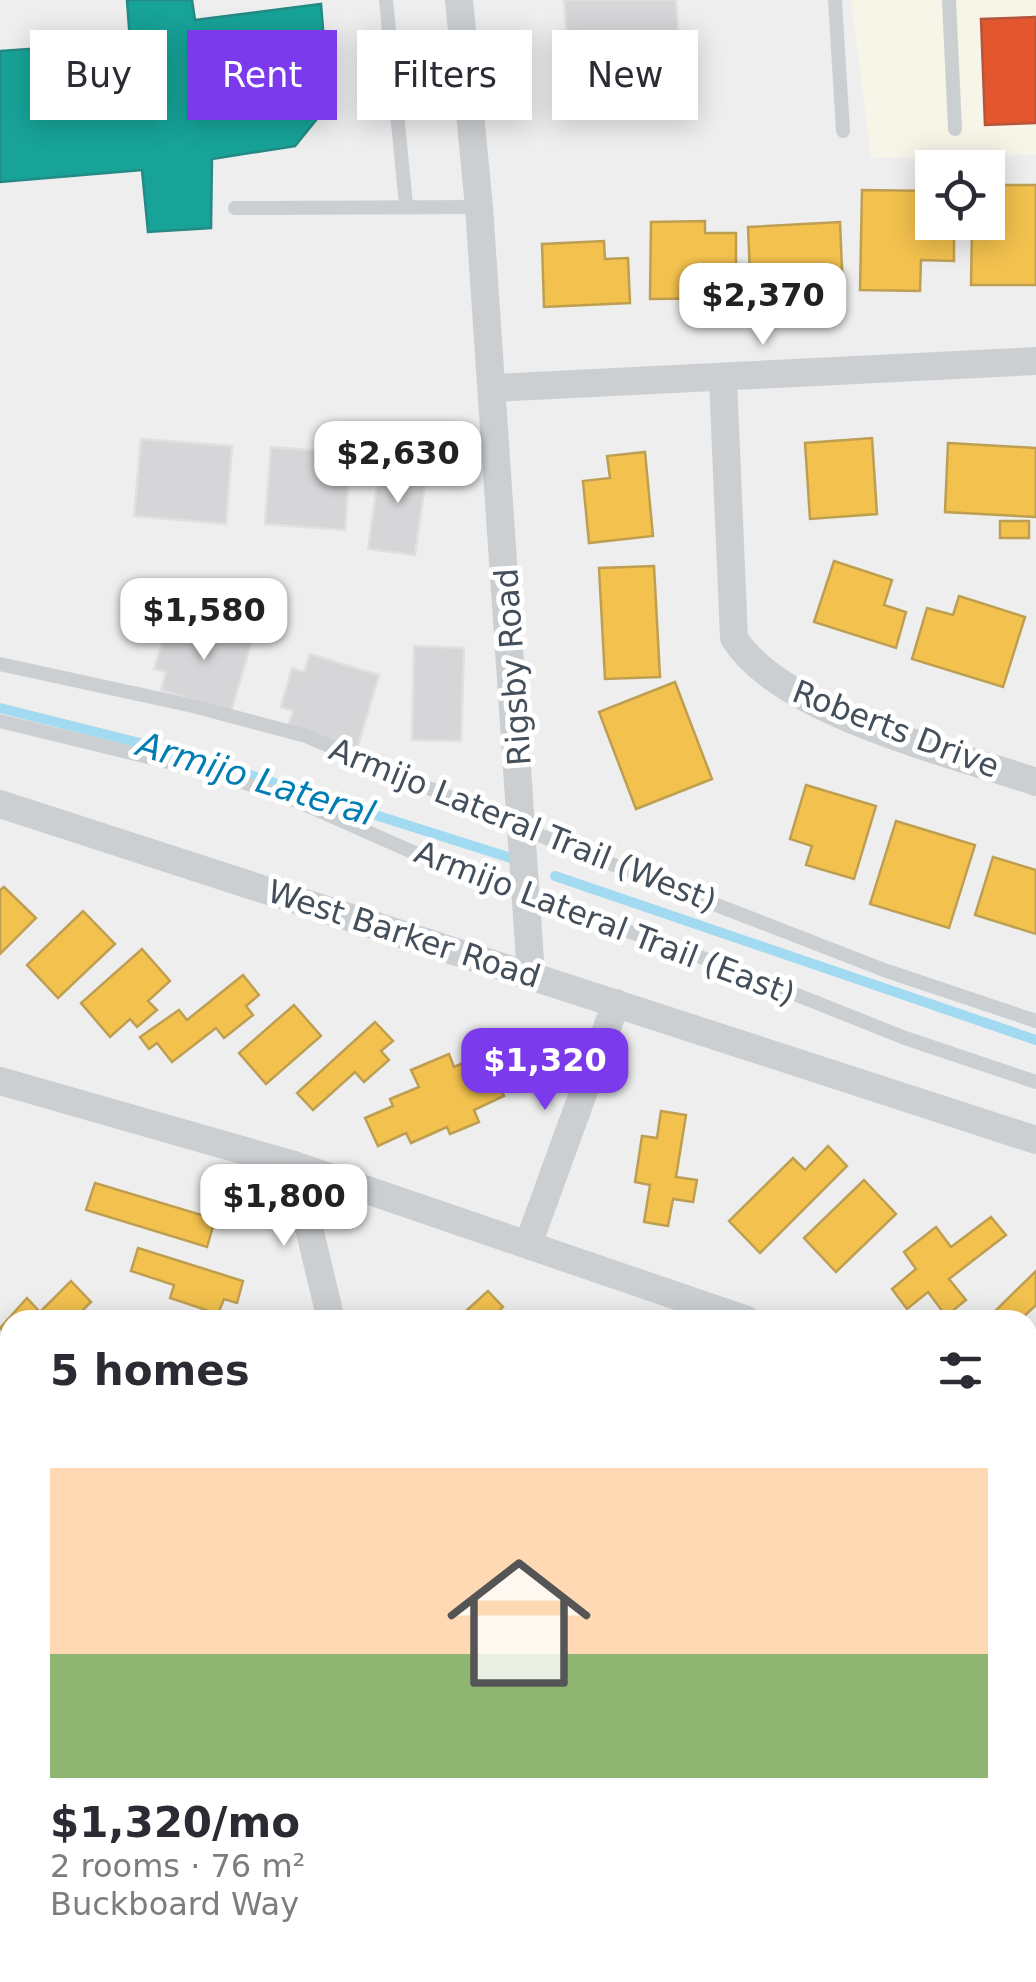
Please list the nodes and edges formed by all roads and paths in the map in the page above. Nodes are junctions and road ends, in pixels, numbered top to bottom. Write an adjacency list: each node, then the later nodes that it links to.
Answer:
1 (386, 0): 7 (lane)
2 (459, 0): 8 (street, Rigsby Road)
3 (835, 0): 6 (lane)
4 (949, 0): 5 (lane)
5 (955, 129)
6 (844, 131)
7 (406, 205): 8 (lane); 9 (lane)
8 (480, 207): 12 (street, Rigsby Road)
9 (235, 208)
10 (1036, 361): 11 (street)
11 (723, 380): 12 (street); 15 (street, Roberts Drive)
12 (493, 388): 17 (street, Rigsby Road)
13 (0, 664): 17 (lane, Armijo Lateral Trail (West))
14 (0, 721): 18 (lane, Armijo Lateral Trail (East))
15 (1036, 782)
16 (0, 804): 19 (street, West Barker Road)
17 (525, 830): 18 (street, Rigsby Road); 21 (lane, Armijo Lateral Trail (West))
18 (528, 894): 19 (street, Rigsby Road); 23 (lane, Armijo Lateral Trail (East))
19 (532, 975): 20 (street, West Barker Road)
20 (616, 1003): 24 (street, West Barker Road); 26 (street)
21 (1036, 1021)
22 (0, 1080): 25 (street)
23 (1036, 1082)
24 (1036, 1140)
25 (294, 1165): 26 (street); 27 (street)
26 (529, 1242): 28 (street)
27 (329, 1310)
28 (719, 1310)

